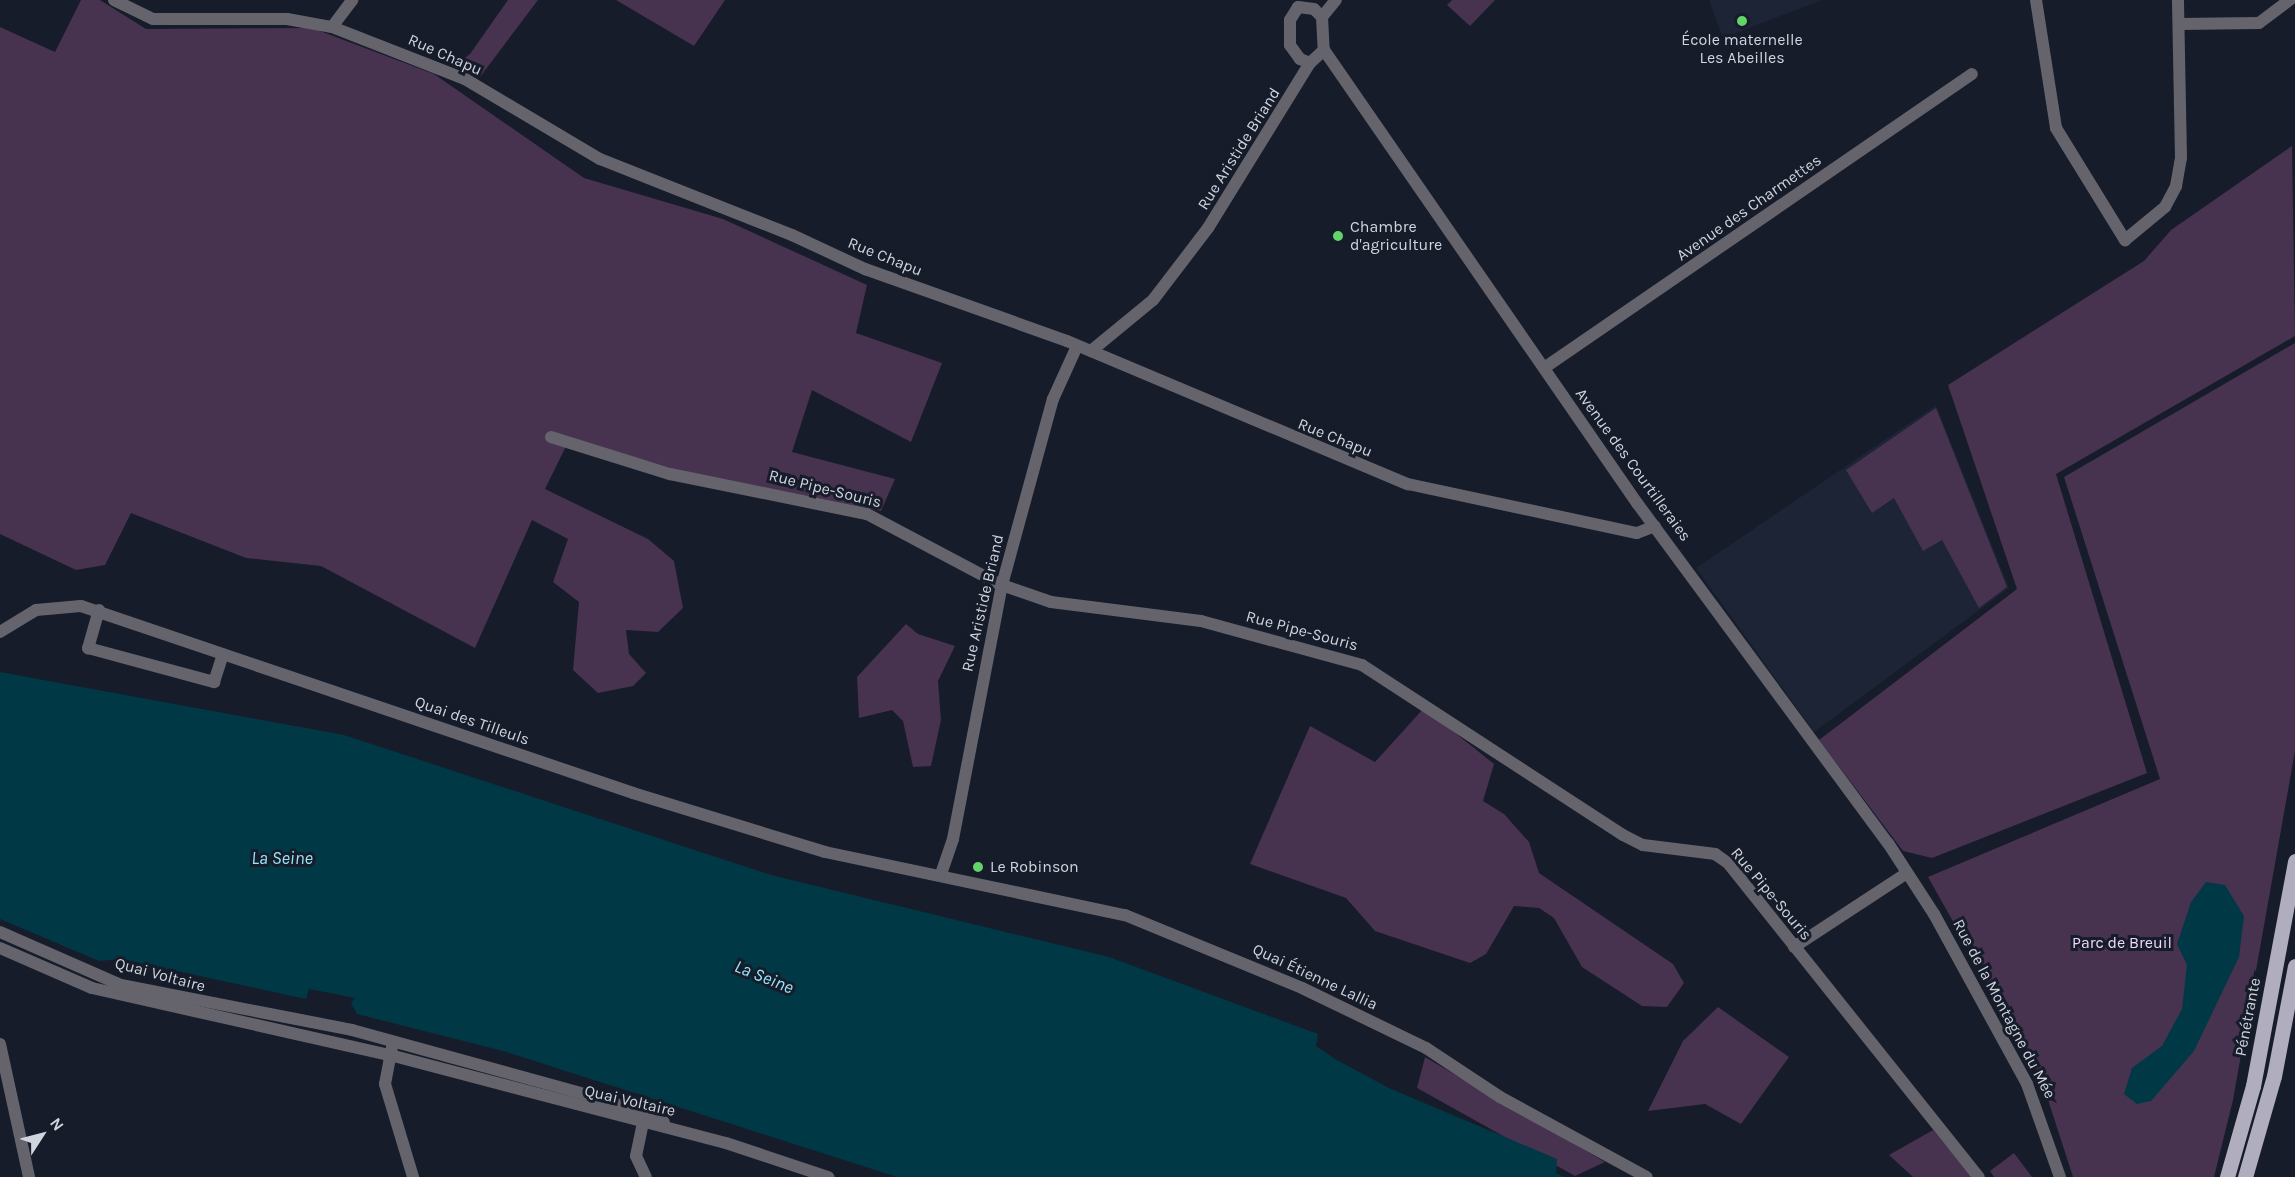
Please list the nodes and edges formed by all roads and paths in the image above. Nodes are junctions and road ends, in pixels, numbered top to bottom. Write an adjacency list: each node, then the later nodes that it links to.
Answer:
1 (114, 0): 10 (street, Rue Chapu)
2 (352, 0): 10 (street)
3 (1336, 0): 8 (street)
4 (2036, 0): 9 (street)
5 (2178, 0): 9 (street)
6 (2290, 0): 9 (street)
7 (1295, 4): 8 (street); 12 (street)
8 (1322, 17): 11 (street)
9 (2179, 24)
10 (332, 27): 14 (street, Rue Chapu)
11 (1324, 50): 12 (street, Rue Aristide Briand); 16 (street, Avenue des Courtilleraies)
12 (1310, 63): 15 (street, Rue Aristide Briand)
13 (1972, 74): 16 (street, Avenue des Charmettes)
14 (1077, 346): 15 (street, Rue Chapu); 19 (street, Rue Aristide Briand)
15 (1091, 351): 18 (street, Rue Chapu)
16 (1544, 368): 18 (street, Avenue des Courtilleraies)
17 (551, 436): 19 (street, Rue Pipe-Souris)
18 (1655, 526): 24 (street, Avenue des Courtilleraies)
19 (1002, 585): 25 (street, Rue Aristide Briand); 28 (street, Rue Pipe-Souris)
20 (99, 610): 21 (street, Quai des Tilleuls); 22 (street, Quai des Tilleuls); 22 (street)
21 (0, 632)
22 (223, 654): 25 (street, Quai des Tilleuls)
23 (2295, 861): 41 (main road, Pénétrante)
24 (1907, 873): 26 (street, Avenue des Courtilleraies); 28 (street)
25 (941, 874): 38 (street, Quai Étienne Lallia)
26 (1921, 894): 40 (street, Rue de la Montagne du Mée)
27 (0, 932): 32 (street, Quai Voltaire)
28 (1794, 947): 39 (street, Rue Pipe-Souris)
29 (0, 948): 32 (street, Quai Voltaire)
30 (2295, 966): 42 (main road)
31 (0, 1044): 34 (street)
32 (391, 1048): 33 (street, Quai Voltaire); 35 (street)
33 (643, 1118): 36 (street); 37 (street, Quai Voltaire)
34 (29, 1177)
35 (413, 1177)
36 (646, 1177)
37 (828, 1177)
38 (1647, 1177)
39 (1979, 1177)
40 (2060, 1177)
41 (2227, 1177)
42 (2245, 1177)

